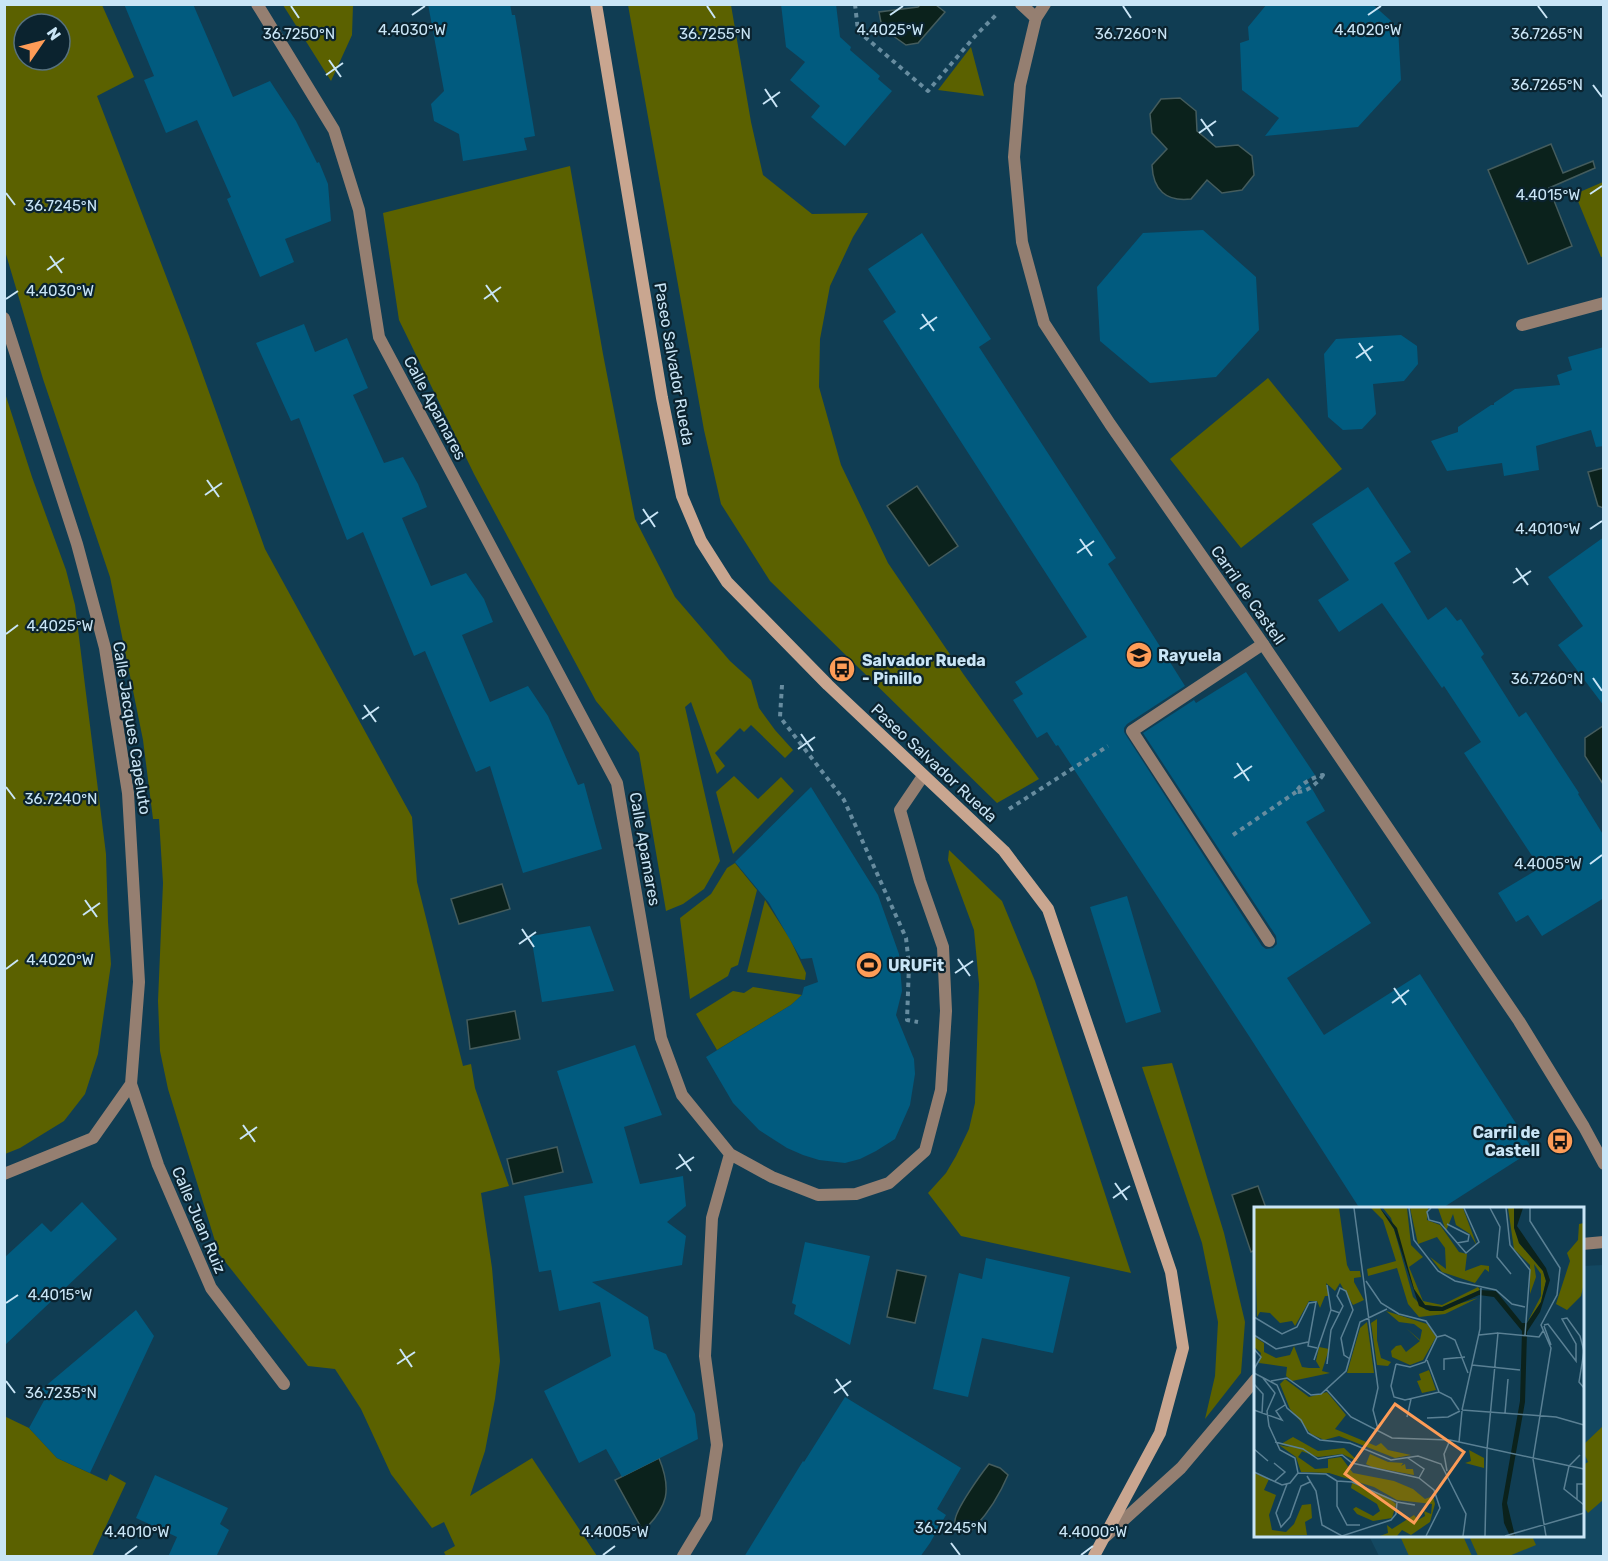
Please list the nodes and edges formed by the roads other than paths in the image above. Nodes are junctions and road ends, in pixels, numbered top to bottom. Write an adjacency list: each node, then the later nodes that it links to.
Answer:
1 (257, 4): 13 (street, Calle Apamares)
2 (596, 4): 10 (main road, Paseo Salvador Rueda)
3 (1021, 4): 5 (street)
4 (1045, 4): 5 (street, Carril de Castell)
5 (1036, 18): 9 (street, Carril de Castell)
6 (1604, 303): 8 (street)
7 (4, 318): 12 (street, Calle Jacques Capeluto)
8 (1522, 325)
9 (1263, 644): 11 (street); 14 (street, Carril de Castell)
10 (923, 776): 13 (street, Calle Apamares); 20 (main road, Paseo Salvador Rueda)
11 (1269, 941)
12 (131, 1084): 15 (street); 19 (street, Calle Juan Ruiz)
13 (730, 1154): 21 (street)
14 (1604, 1164)
15 (4, 1174)
16 (1604, 1242): 17 (street)
17 (1584, 1244)
18 (1254, 1381): 20 (street)
19 (284, 1384)
20 (1105, 1537): 22 (main road, Paseo Salvador Rueda)
21 (683, 1557)
22 (1094, 1557)

